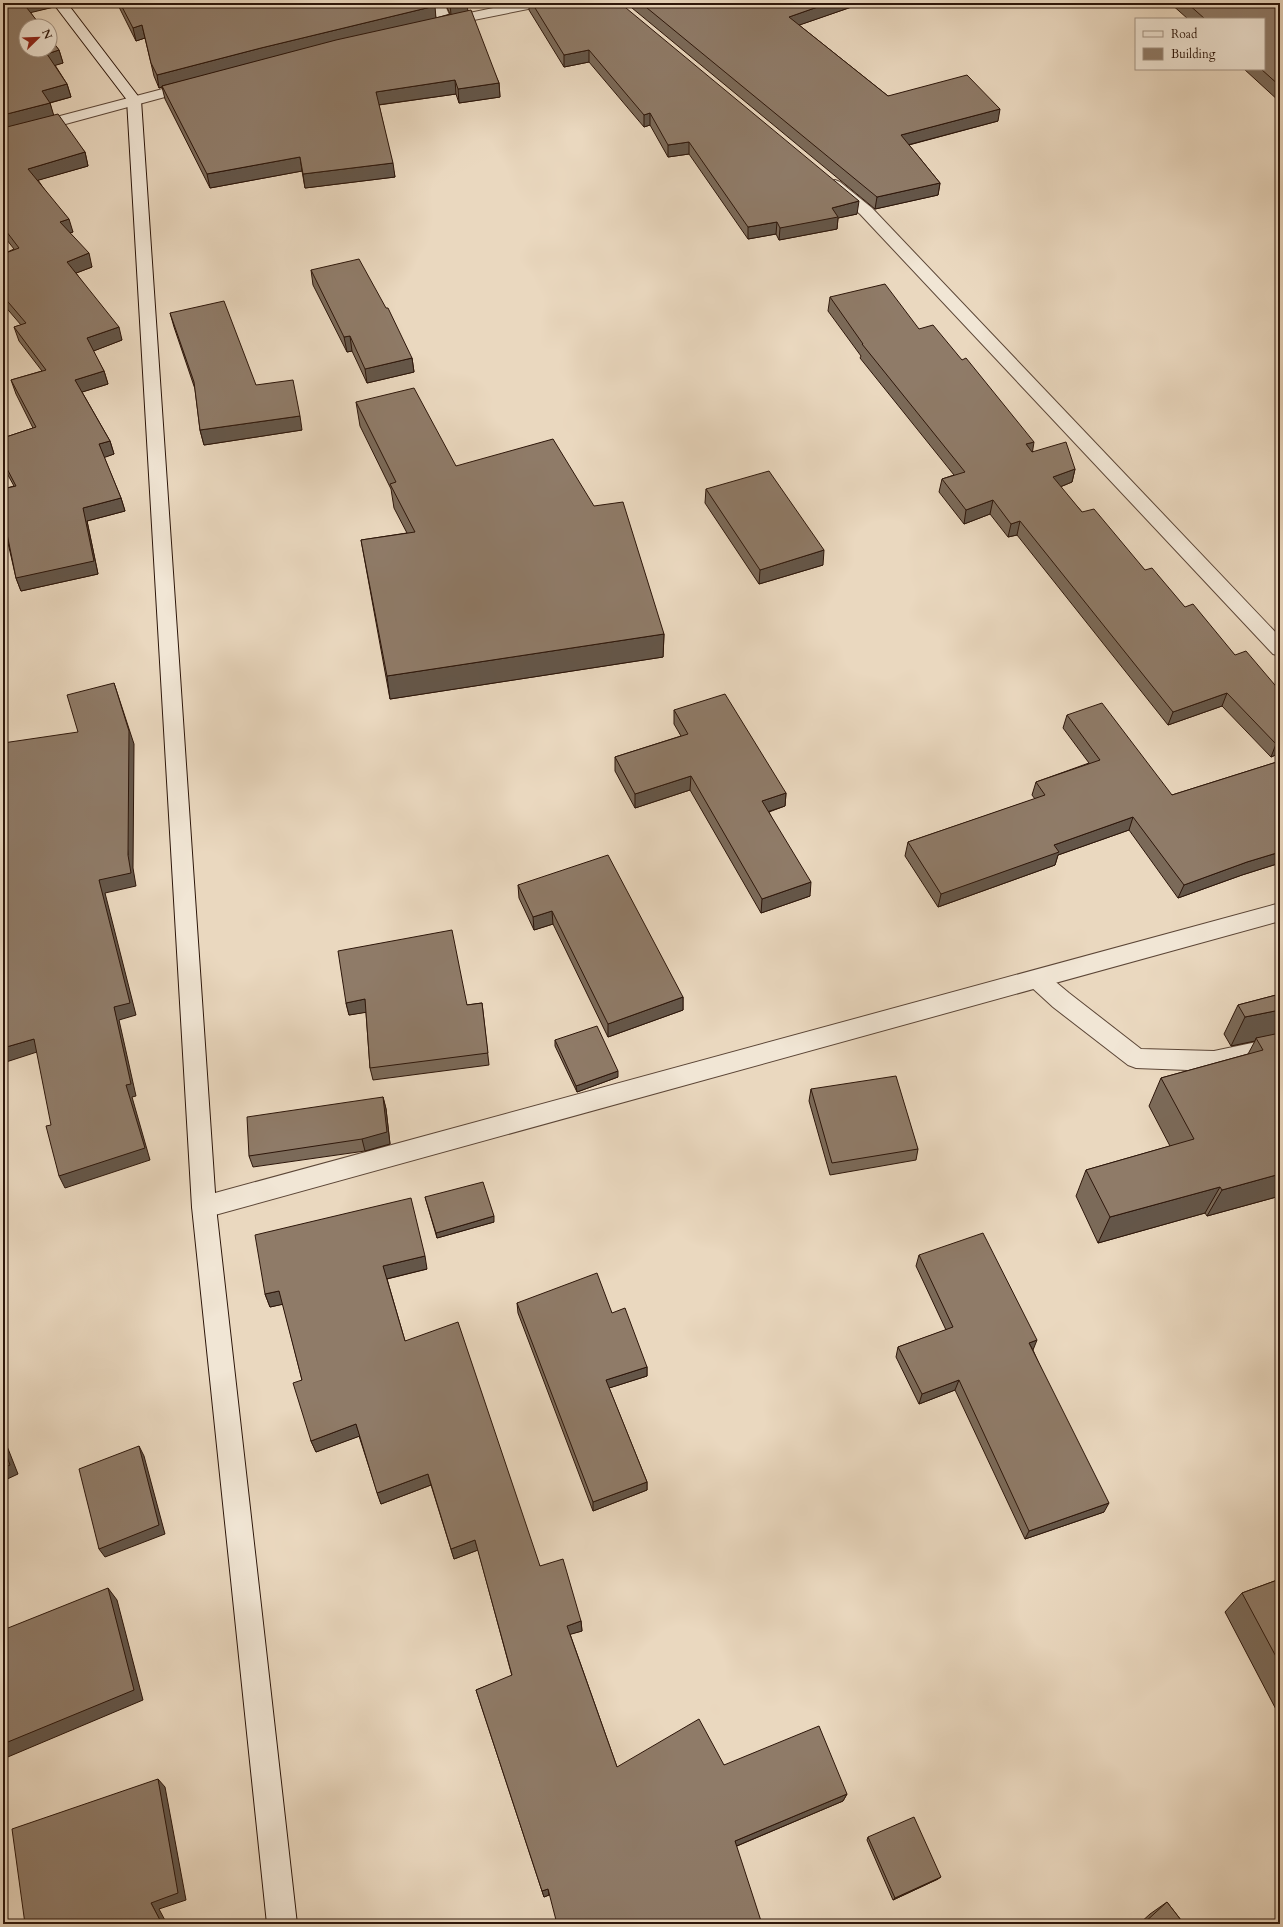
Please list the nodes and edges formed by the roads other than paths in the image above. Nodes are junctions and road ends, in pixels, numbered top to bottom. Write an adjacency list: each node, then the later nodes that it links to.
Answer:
1 (60, 3): 7 (main road)
2 (437, 3): 4 (main road)
3 (538, 3): 4 (main road)
4 (446, 21): 5 (main road)
5 (430, 25)
6 (210, 81): 7 (main road)
7 (134, 100): 8 (main road); 14 (main road)
8 (3, 136)
9 (824, 176): 10 (main road)
10 (1280, 649)
11 (1280, 912): 12 (main road)
12 (1037, 979): 13 (main road); 14 (main road)
13 (1280, 1047)
14 (204, 1207): 15 (main road)
15 (282, 1924)

